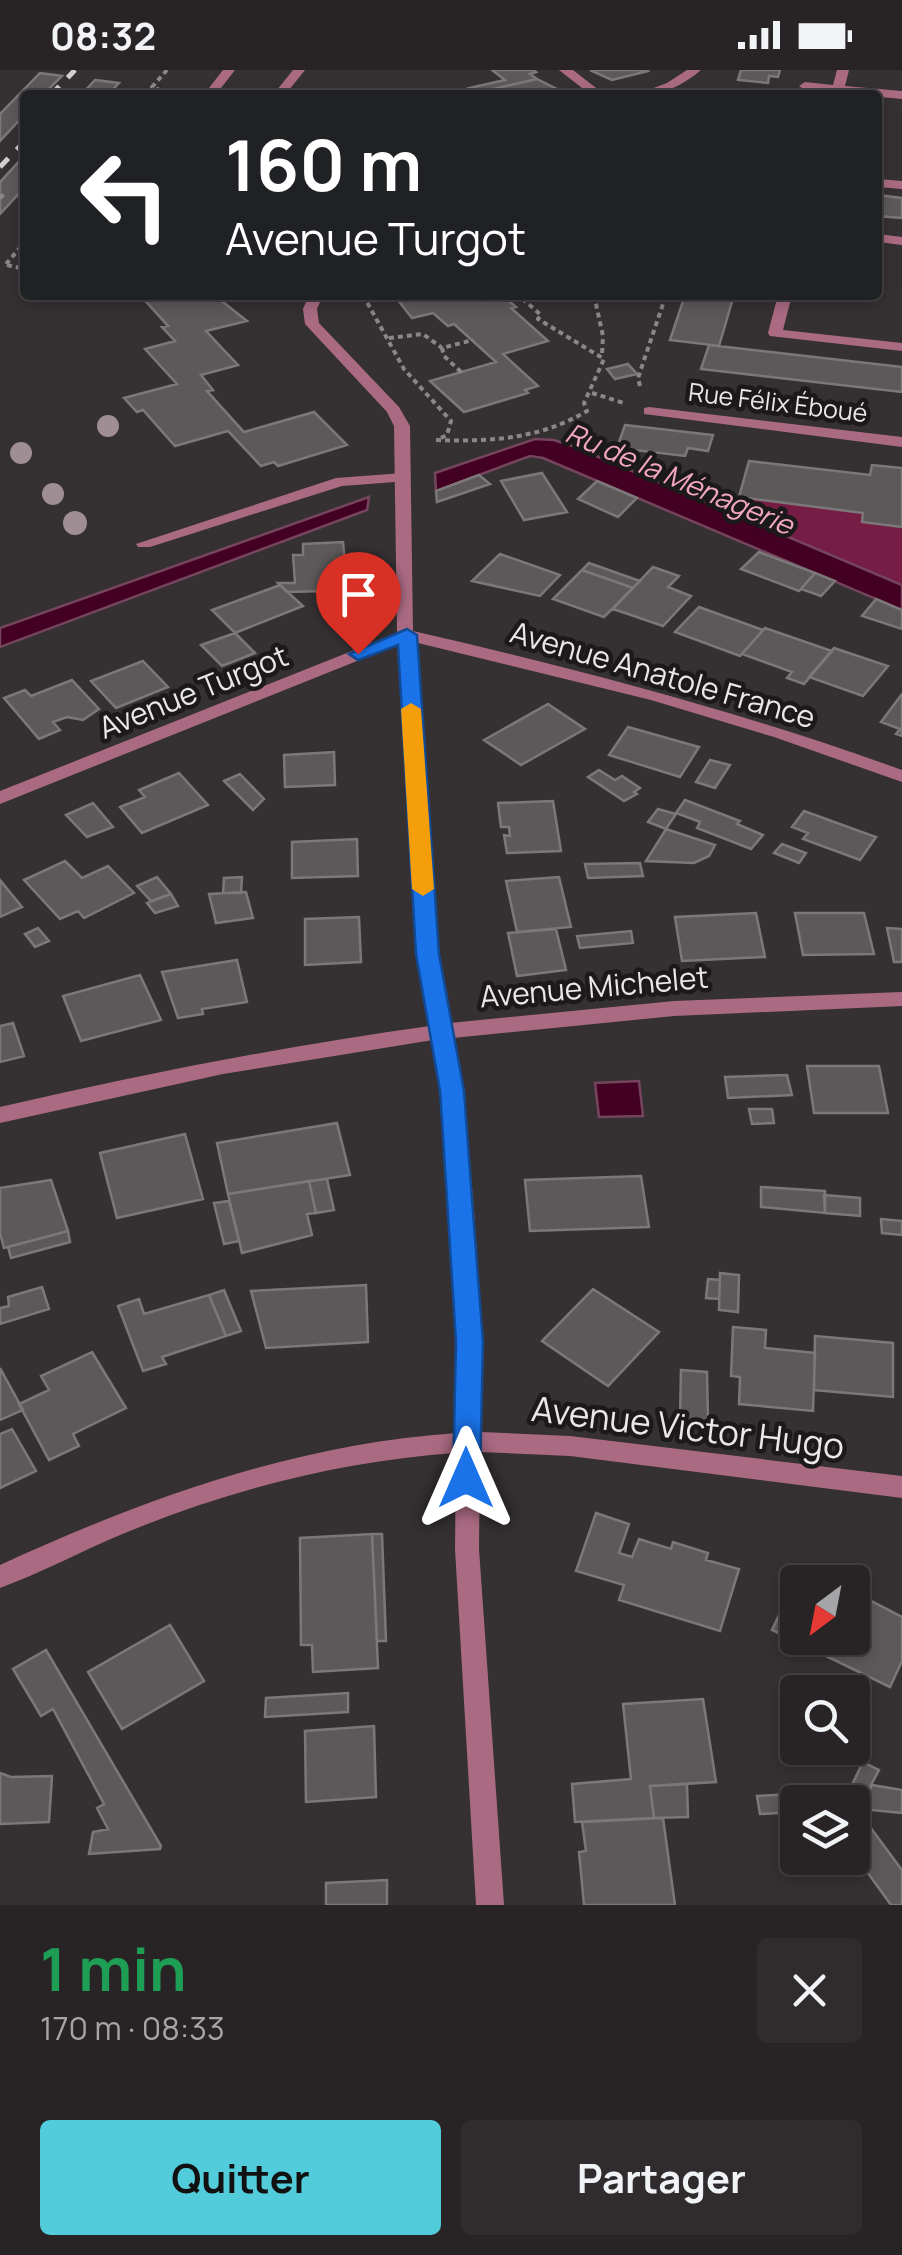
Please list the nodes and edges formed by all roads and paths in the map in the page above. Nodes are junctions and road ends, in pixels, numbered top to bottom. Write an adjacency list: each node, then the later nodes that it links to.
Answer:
1 (168, 70): 8 (path)
2 (299, 70): 9 (street)
3 (564, 70): 10 (street)
4 (695, 70): 11 (street)
5 (843, 70): 7 (street)
6 (805, 86): 7 (street)
7 (838, 89): 12 (street)
8 (160, 90)
9 (282, 90)
10 (592, 90)
11 (658, 90)
12 (849, 90)
13 (6, 192): 14 (path)
14 (0, 198)
15 (20, 248): 16 (path)
16 (20, 266)
17 (314, 300): 32 (street)
18 (523, 300): 26 (path)
19 (594, 300): 26 (path)
20 (664, 300): 29 (path)
21 (784, 300): 25 (street)
22 (389, 338): 24 (path)
23 (473, 340): 24 (path)
24 (442, 348): 27 (path)
25 (902, 348)
26 (602, 354): 28 (path)
27 (462, 372)
28 (592, 393): 29 (path); 30 (path)
29 (648, 411): 31 (street, Rue Félix Éboué)
30 (436, 440)
31 (902, 442)
32 (403, 478): 33 (street); 34 (street)
33 (144, 544)
34 (407, 635): 35 (street, Avenue Anatole France); 36 (street, Avenue Turgot); 38 (street)
35 (902, 776)
36 (0, 798)
37 (902, 998): 38 (street, Avenue Michelet)
38 (440, 1030): 39 (street, Avenue Michelet); 40 (street)
39 (0, 1115)
40 (466, 1442): 41 (street, Avenue Victor Hugo); 42 (street, Avenue Victor Hugo); 43 (street)
41 (902, 1488)
42 (0, 1576)
43 (490, 1905)

